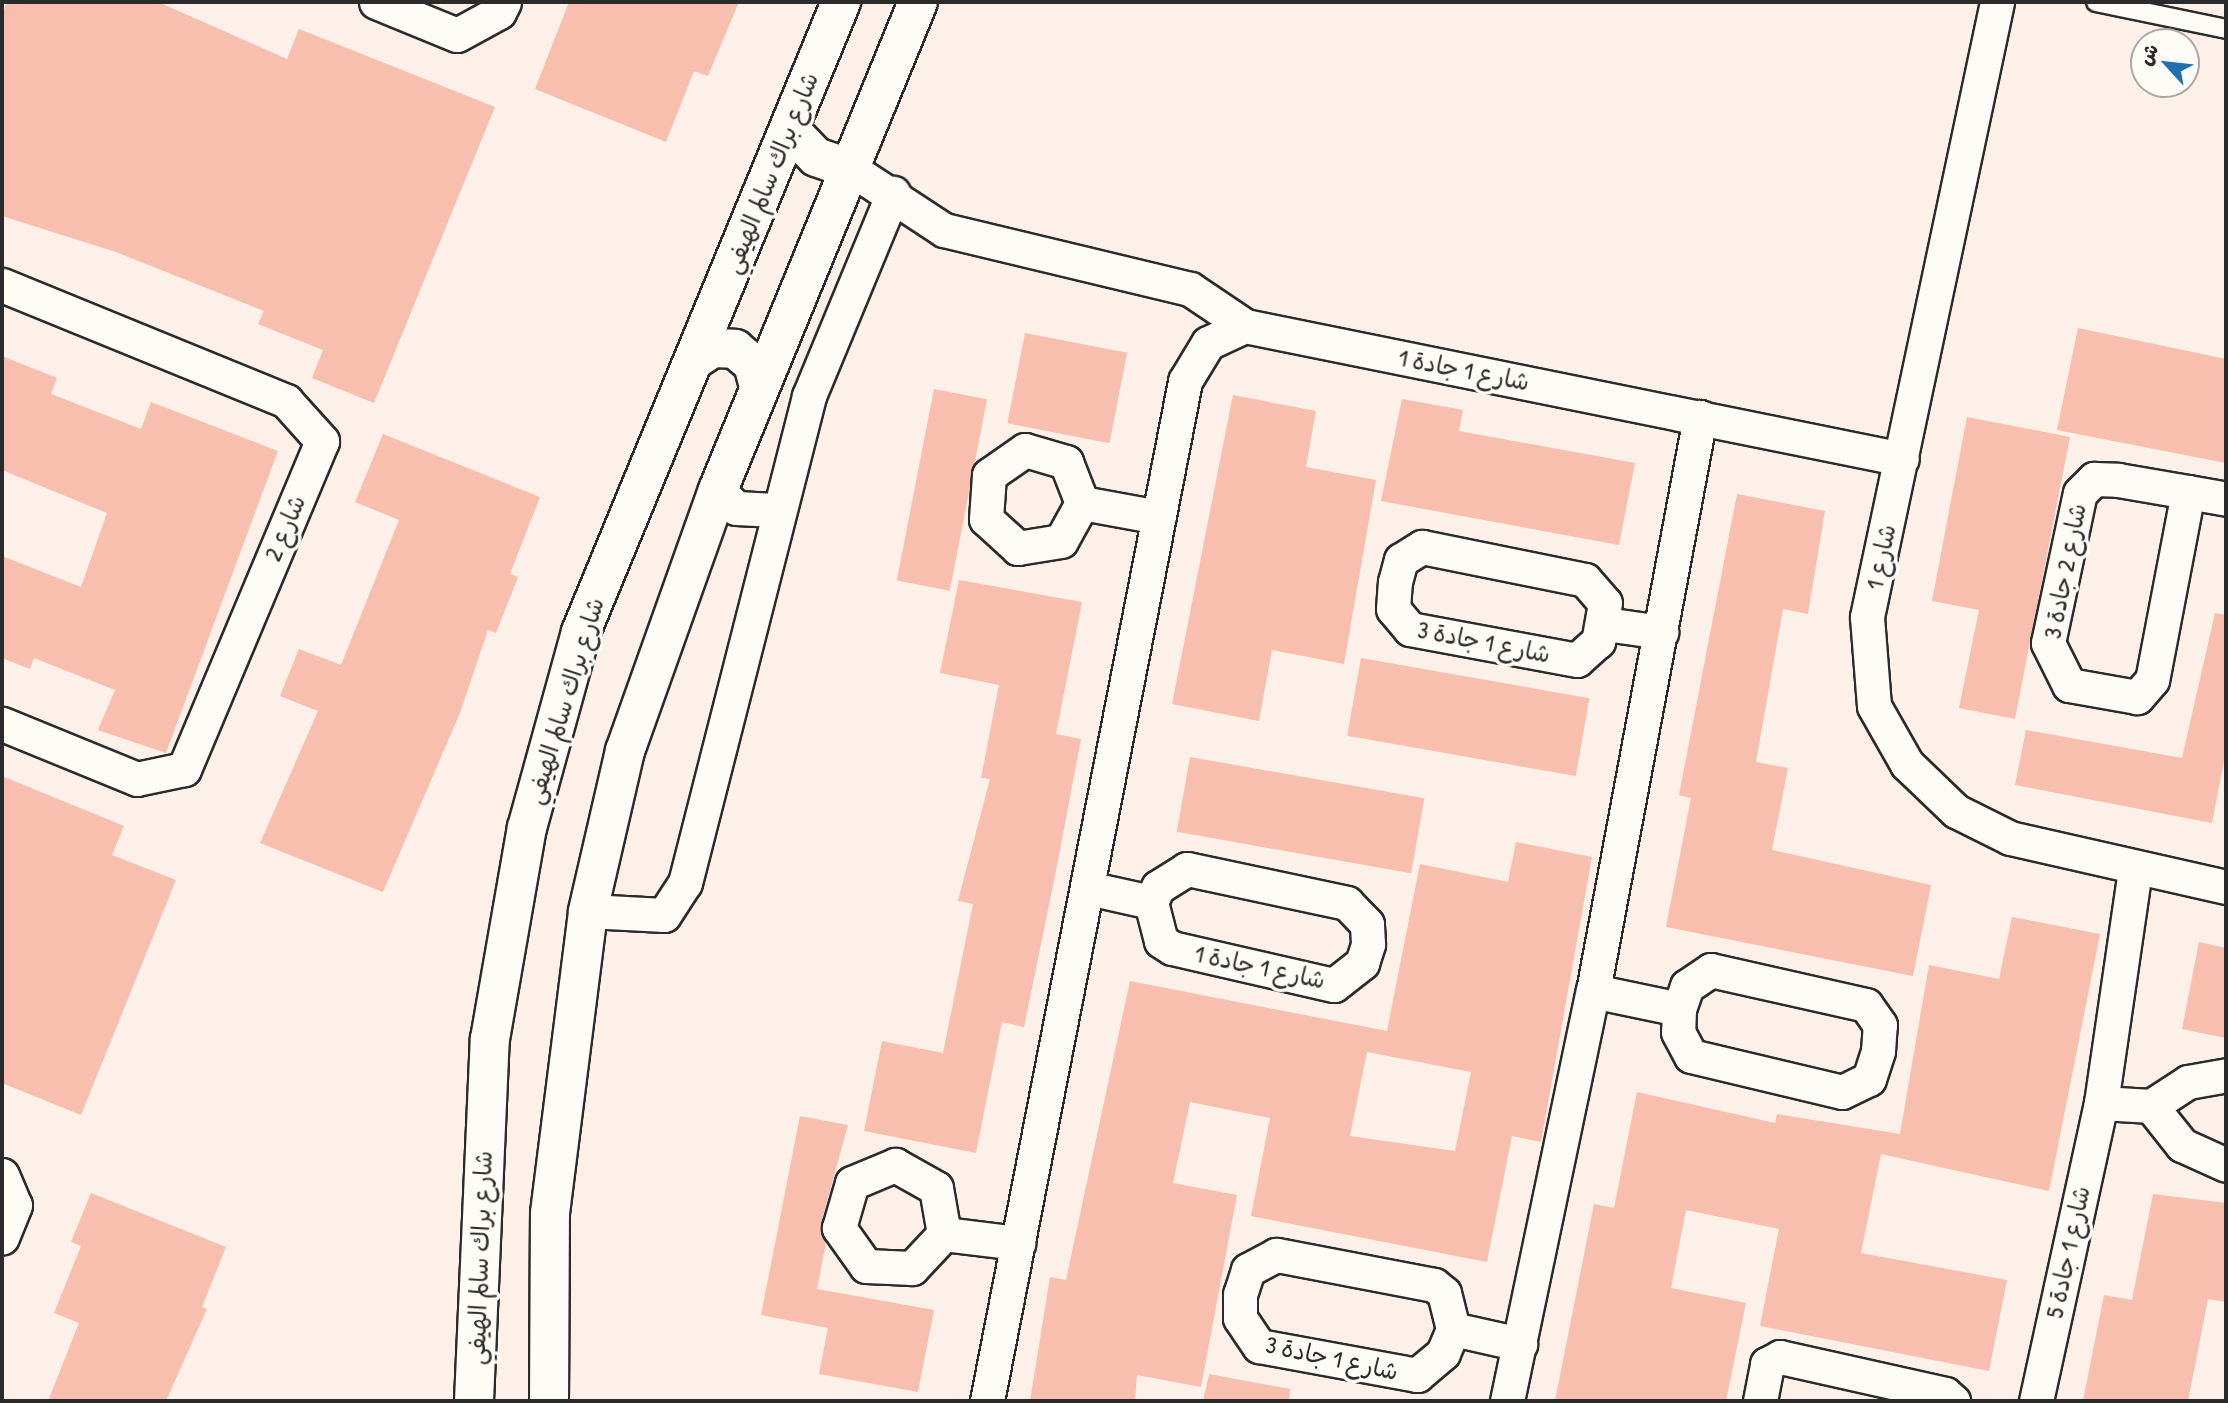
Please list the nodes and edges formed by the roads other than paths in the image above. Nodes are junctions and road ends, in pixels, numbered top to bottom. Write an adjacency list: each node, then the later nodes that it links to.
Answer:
1 (376, 2): 2 (street)
2 (504, 2)
3 (841, 2): 8 (main road, شارع براك سالم الهيفي)
4 (918, 2): 9 (main road)
5 (1997, 2): 16 (street, شارع 1)
6 (2096, 2): 7 (lane)
7 (2226, 29)
8 (790, 130): 9 (main road); 13 (main road, شارع براك سالم الهيفي)
9 (851, 169): 10 (street); 14 (main road)
10 (893, 193): 12 (street); 21 (street)
11 (2, 285): 25 (street, شارع 2)
12 (1245, 326): 15 (street, شارع 1 جادة 1); 22 (street)
13 (692, 361): 14 (main road); 43 (main road, شارع براك سالم الهيفي)
14 (759, 386): 17 (main road)
15 (1700, 417): 16 (street, شارع 1 جادة 1); 24 (street)
16 (1902, 459): 26 (street, شارع 1)
17 (718, 490): 21 (street); 30 (main road)
18 (2188, 492): 18 (street, شارع 2 جادة 3); 19 (street, شارع 2 جادة 3)
19 (2226, 499)
20 (1082, 503): 22 (street)
21 (776, 510): 30 (street)
22 (1159, 517): 28 (street)
23 (1605, 624): 23 (street, شارع 1 جادة 3); 24 (street)
24 (1661, 632): 31 (street)
25 (2, 724)
26 (2135, 869): 27 (street, شارع 1); 34 (street, شارع 1 جادة 5)
27 (2226, 887)
28 (1088, 888): 29 (street); 40 (street)
29 (1151, 902): 29 (street, شارع 1 جادة 1)
30 (588, 911): 44 (main road)
31 (1592, 991): 32 (street); 42 (street)
32 (1679, 1009): 32 (street)
33 (2226, 1074): 35 (street)
34 (2101, 1103): 35 (street); 49 (street, شارع 1 جادة 5)
35 (2151, 1106): 36 (street)
36 (2226, 1165)
37 (2, 1175): 39 (street)
38 (944, 1234): 40 (street)
39 (2, 1237)
40 (1018, 1243): 45 (street)
41 (1453, 1329): 41 (street, شارع 1 جادة 3); 42 (street)
42 (1520, 1344): 46 (street)
43 (474, 1401)
44 (549, 1401)
45 (987, 1401)
46 (1507, 1401)
47 (1760, 1401): 48 (street)
48 (1953, 1401)
49 (2036, 1401)

